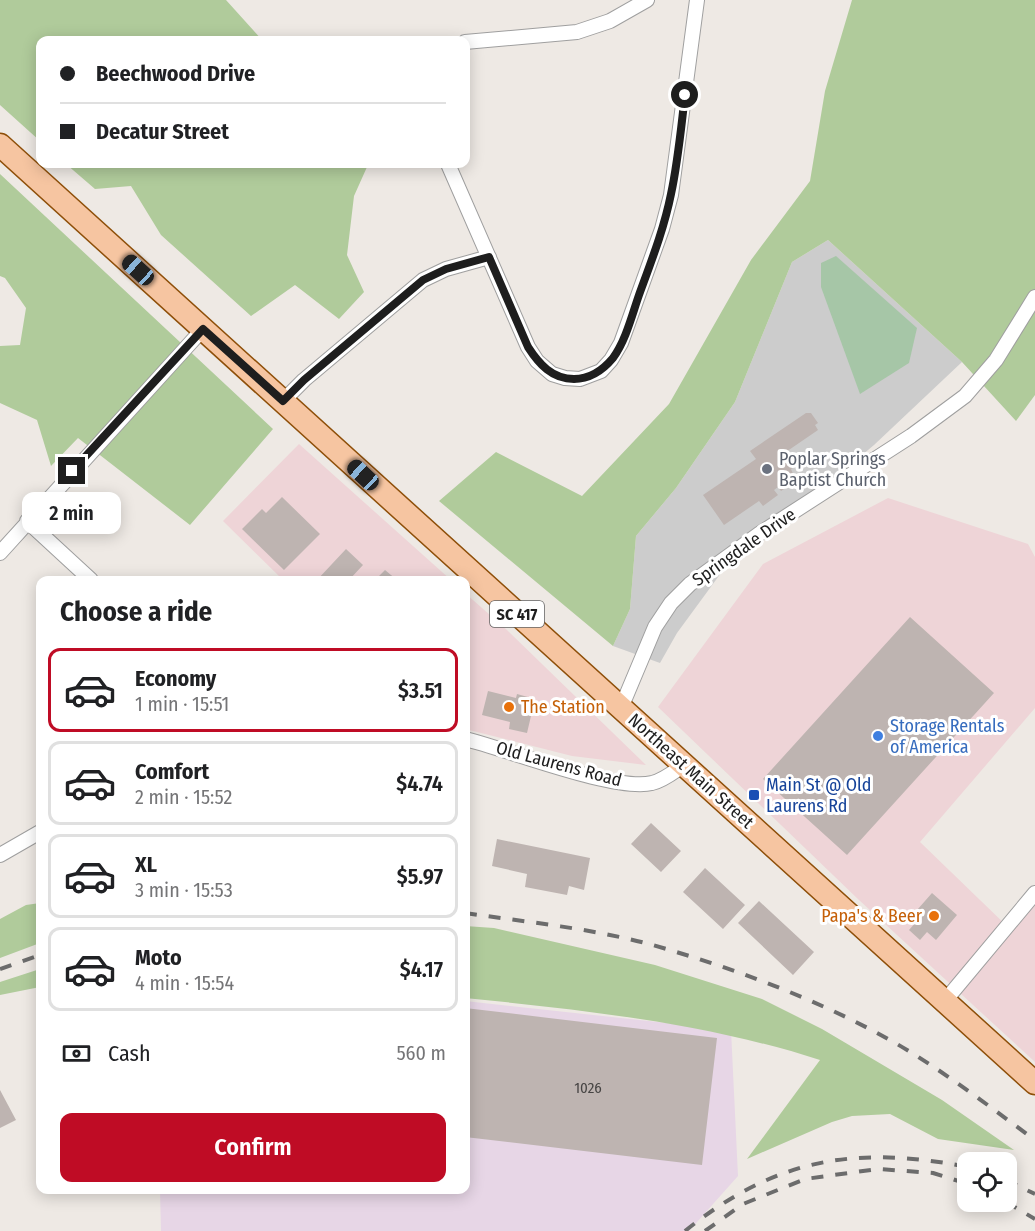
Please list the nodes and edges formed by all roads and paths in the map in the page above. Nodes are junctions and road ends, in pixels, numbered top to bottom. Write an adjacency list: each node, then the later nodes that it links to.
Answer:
1 (647, 0): 3 (street)
2 (697, 0): 6 (street)
3 (470, 42)
4 (0, 145): 8 (main road, Northeast Main Street / SC 417)
5 (450, 168): 6 (street)
6 (489, 257): 9 (street)
7 (1035, 297): 13 (street, Springdale Drive)
8 (203, 329): 9 (main road, Northeast Main Street / SC 417); 10 (street)
9 (283, 401): 13 (main road, Northeast Main Street / SC 417)
10 (27, 521): 11 (street); 12 (street)
11 (0, 553)
12 (87, 576)
13 (621, 708): 15 (main road, Northeast Main Street / SC 417)
14 (470, 740): 15 (street, Old Laurens Road)
15 (684, 765): 19 (main road, Northeast Main Street / SC 417)
16 (36, 834): 17 (street)
17 (3, 849)
18 (1035, 893): 19 (street)
19 (944, 1002): 20 (main road, Northeast Main Street / SC 417)
20 (1035, 1083)

